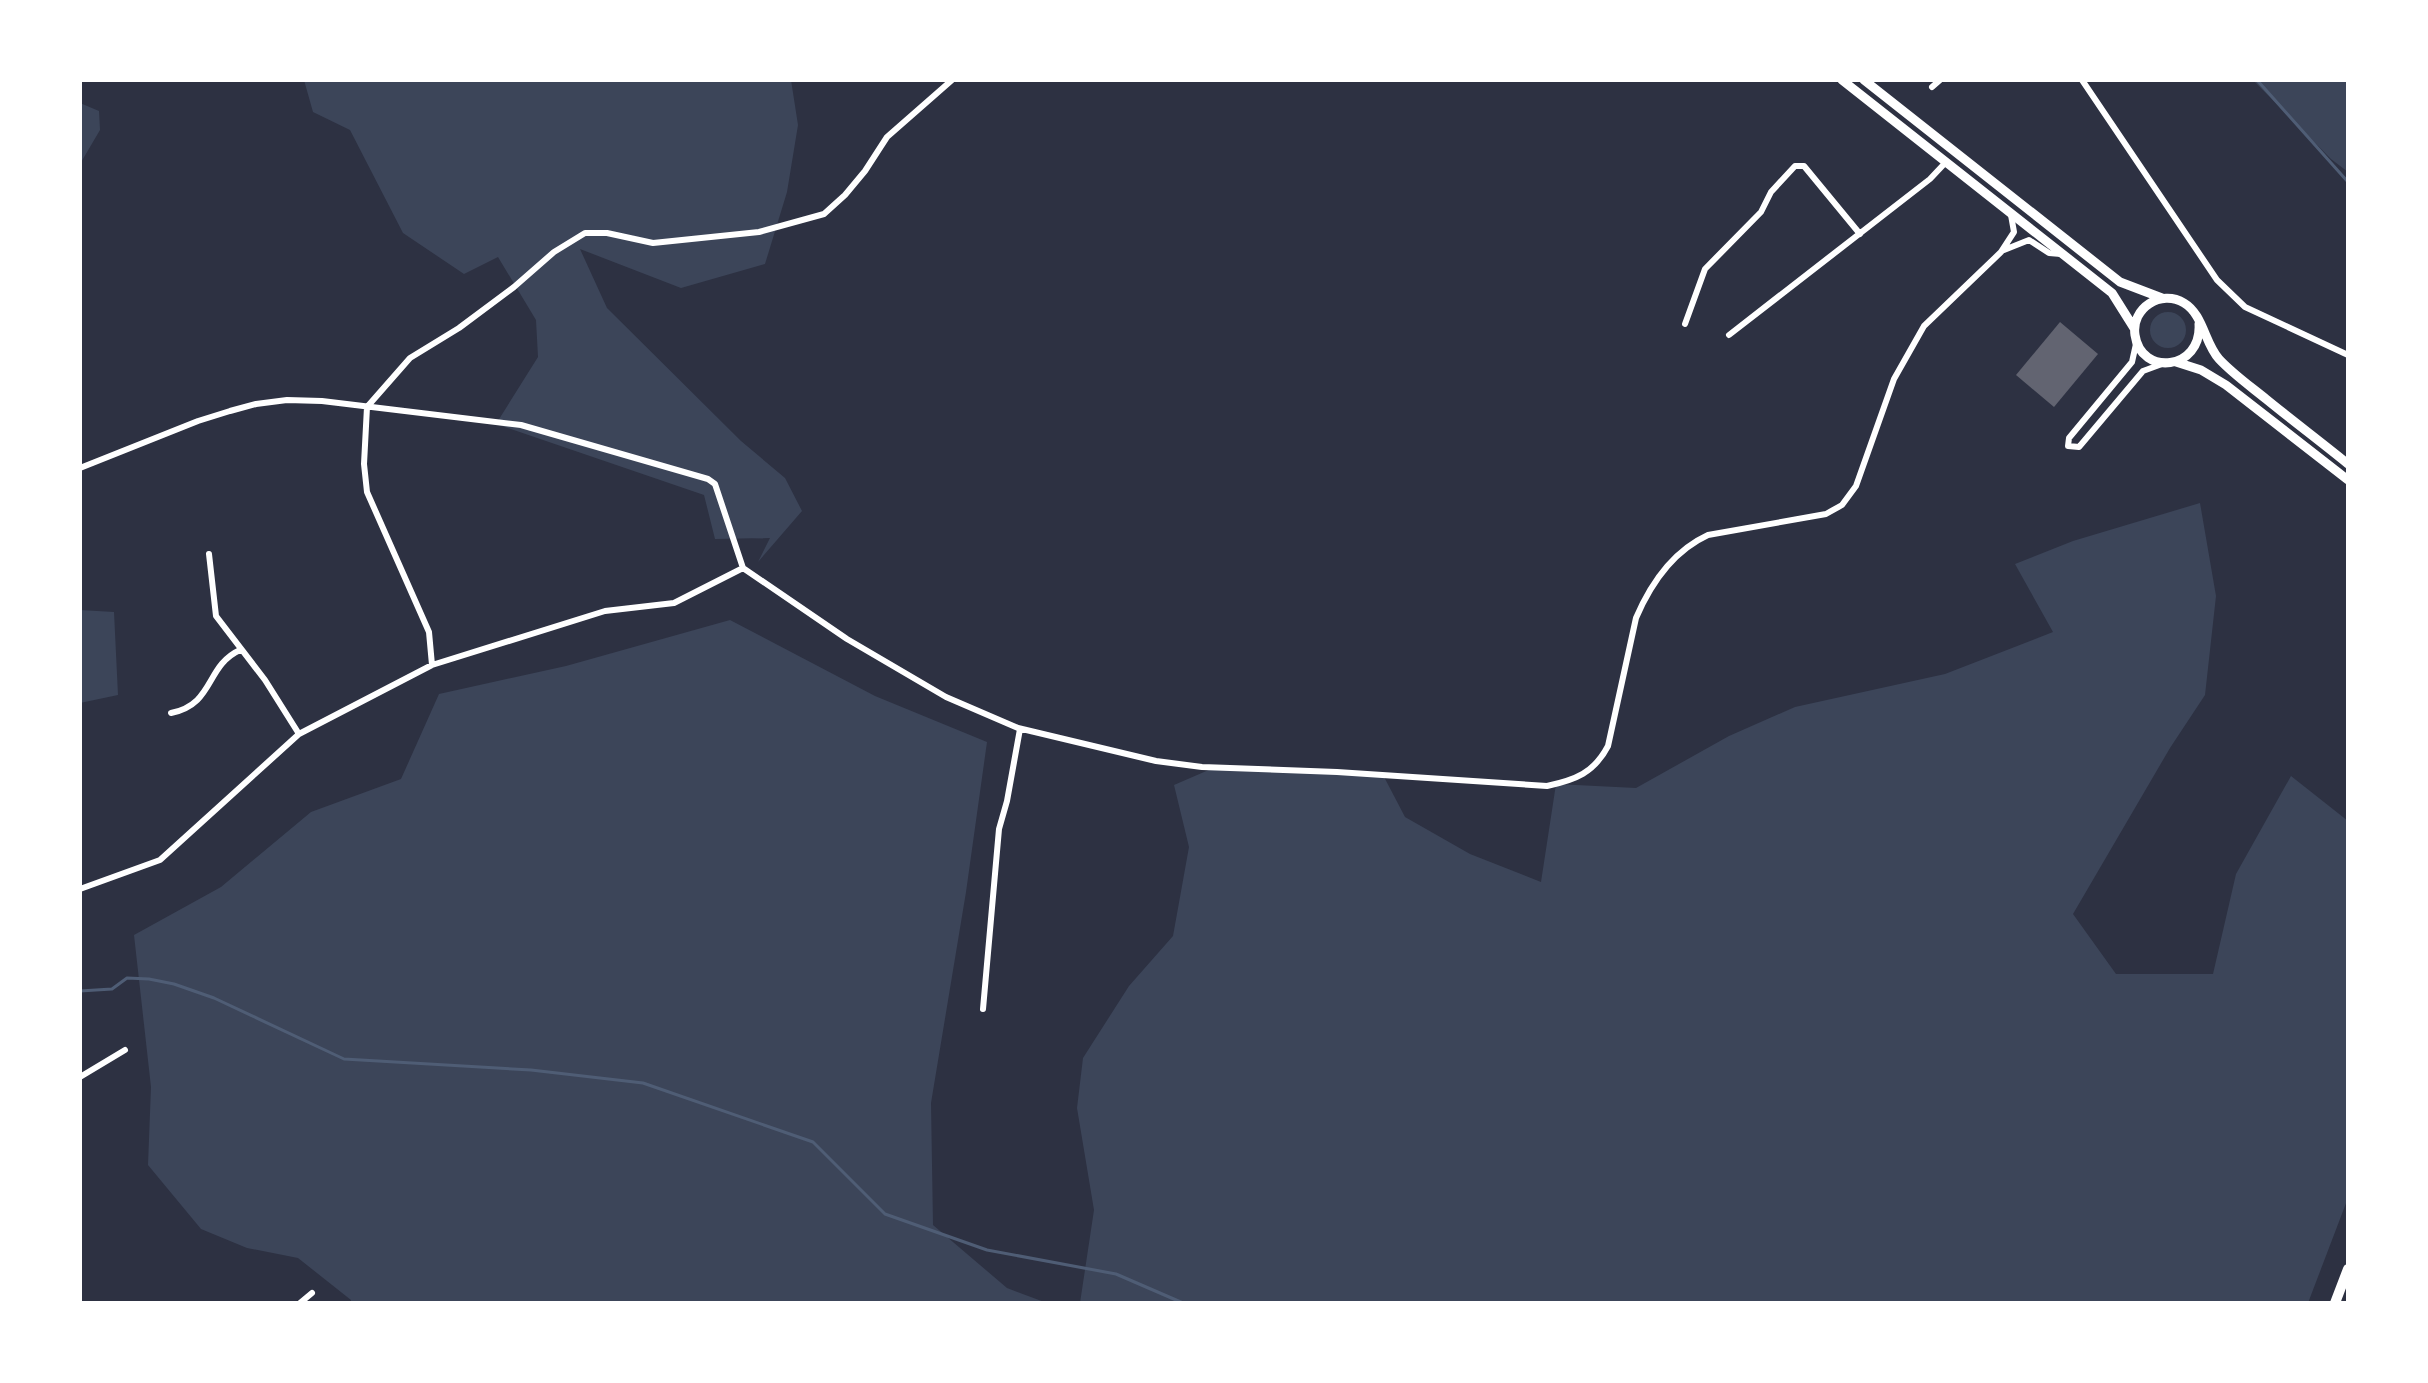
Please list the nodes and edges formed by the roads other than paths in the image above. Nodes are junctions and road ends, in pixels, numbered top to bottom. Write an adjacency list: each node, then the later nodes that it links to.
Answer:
1 (952, 80): 20 (street)
2 (1842, 80): 7 (main road)
3 (1864, 80): 12 (main road)
4 (1940, 80): 6 (street)
5 (2082, 80): 18 (street)
6 (1932, 87)
7 (1946, 162): 8 (main road); 9 (street)
8 (2011, 214): 10 (street); 11 (main road)
9 (1860, 234): 13 (street); 16 (street)
10 (2001, 252): 11 (street); 29 (street)
11 (2061, 254): 15 (main road)
12 (2162, 298): 14 (main road); 15 (main road)
13 (1685, 324)
14 (2199, 324): 19 (main road); 21 (main road)
15 (2134, 328): 17 (main road)
16 (1729, 335)
17 (2136, 341): 19 (main road); 19 (street)
18 (2348, 355)
19 (2170, 362): 23 (main road)
20 (367, 407): 22 (street); 25 (street); 27 (street)
21 (2348, 464)
22 (80, 468)
23 (2348, 480)
24 (209, 554): 26 (street)
25 (743, 568): 27 (street); 29 (street)
26 (240, 650): 28 (street); 30 (street)
27 (432, 665): 30 (street)
28 (171, 713)
29 (1020, 729): 32 (street)
30 (299, 734): 31 (street)
31 (80, 889)
32 (983, 1009)
33 (125, 1050): 34 (street)
34 (80, 1077)
35 (2348, 1269): 38 (highway)
36 (312, 1293): 37 (street)
37 (300, 1303)
38 (2335, 1303)

